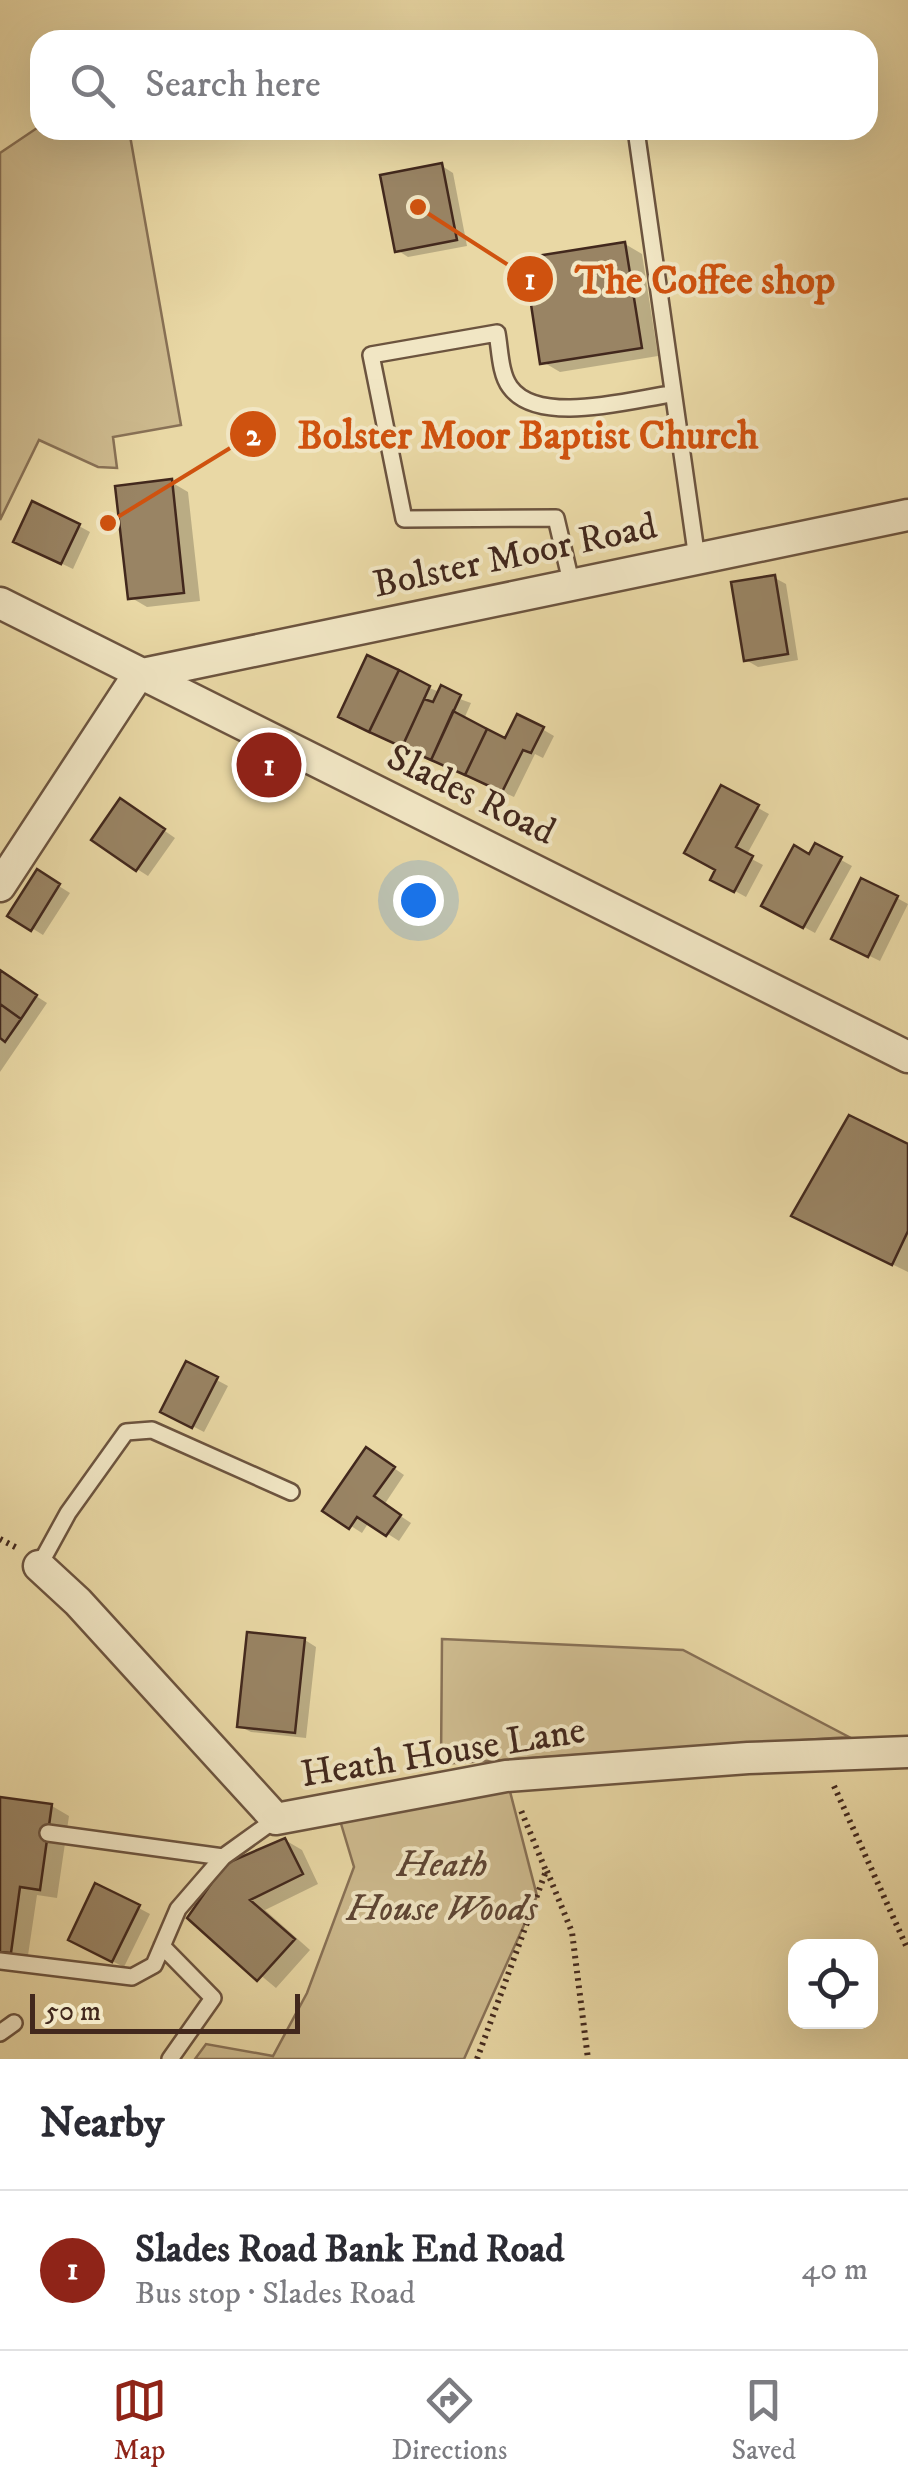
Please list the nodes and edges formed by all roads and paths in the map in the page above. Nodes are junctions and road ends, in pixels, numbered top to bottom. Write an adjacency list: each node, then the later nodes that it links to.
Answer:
1 (637, 140): 2 (lane)
2 (671, 394): 4 (lane); 5 (lane)
3 (908, 515): 4 (street, Bolster Moor Road)
4 (697, 558): 5 (street, Bolster Moor Road)
5 (572, 586): 7 (street, Bolster Moor Road)
6 (0, 603): 7 (street, Slades Road)
7 (138, 675): 8 (street); 9 (street, Slades Road)
8 (0, 886)
9 (908, 1056)
10 (291, 1492): 11 (lane)
11 (39, 1566): 15 (street, Heath House Lane)
12 (908, 1752): 13 (street, Heath House Lane)
13 (823, 1757): 14 (street, Heath House Lane); 20 (path)
14 (508, 1780): 15 (street, Heath House Lane); 18 (path)
15 (276, 1819): 17 (lane)
16 (48, 1834): 17 (lane)
17 (223, 1856): 19 (lane)
18 (546, 1870): 23 (path); 24 (path)
19 (162, 1946): 21 (lane); 22 (lane)
20 (908, 1950)
21 (0, 1961)
22 (170, 2059)
23 (477, 2059)
24 (588, 2059)

